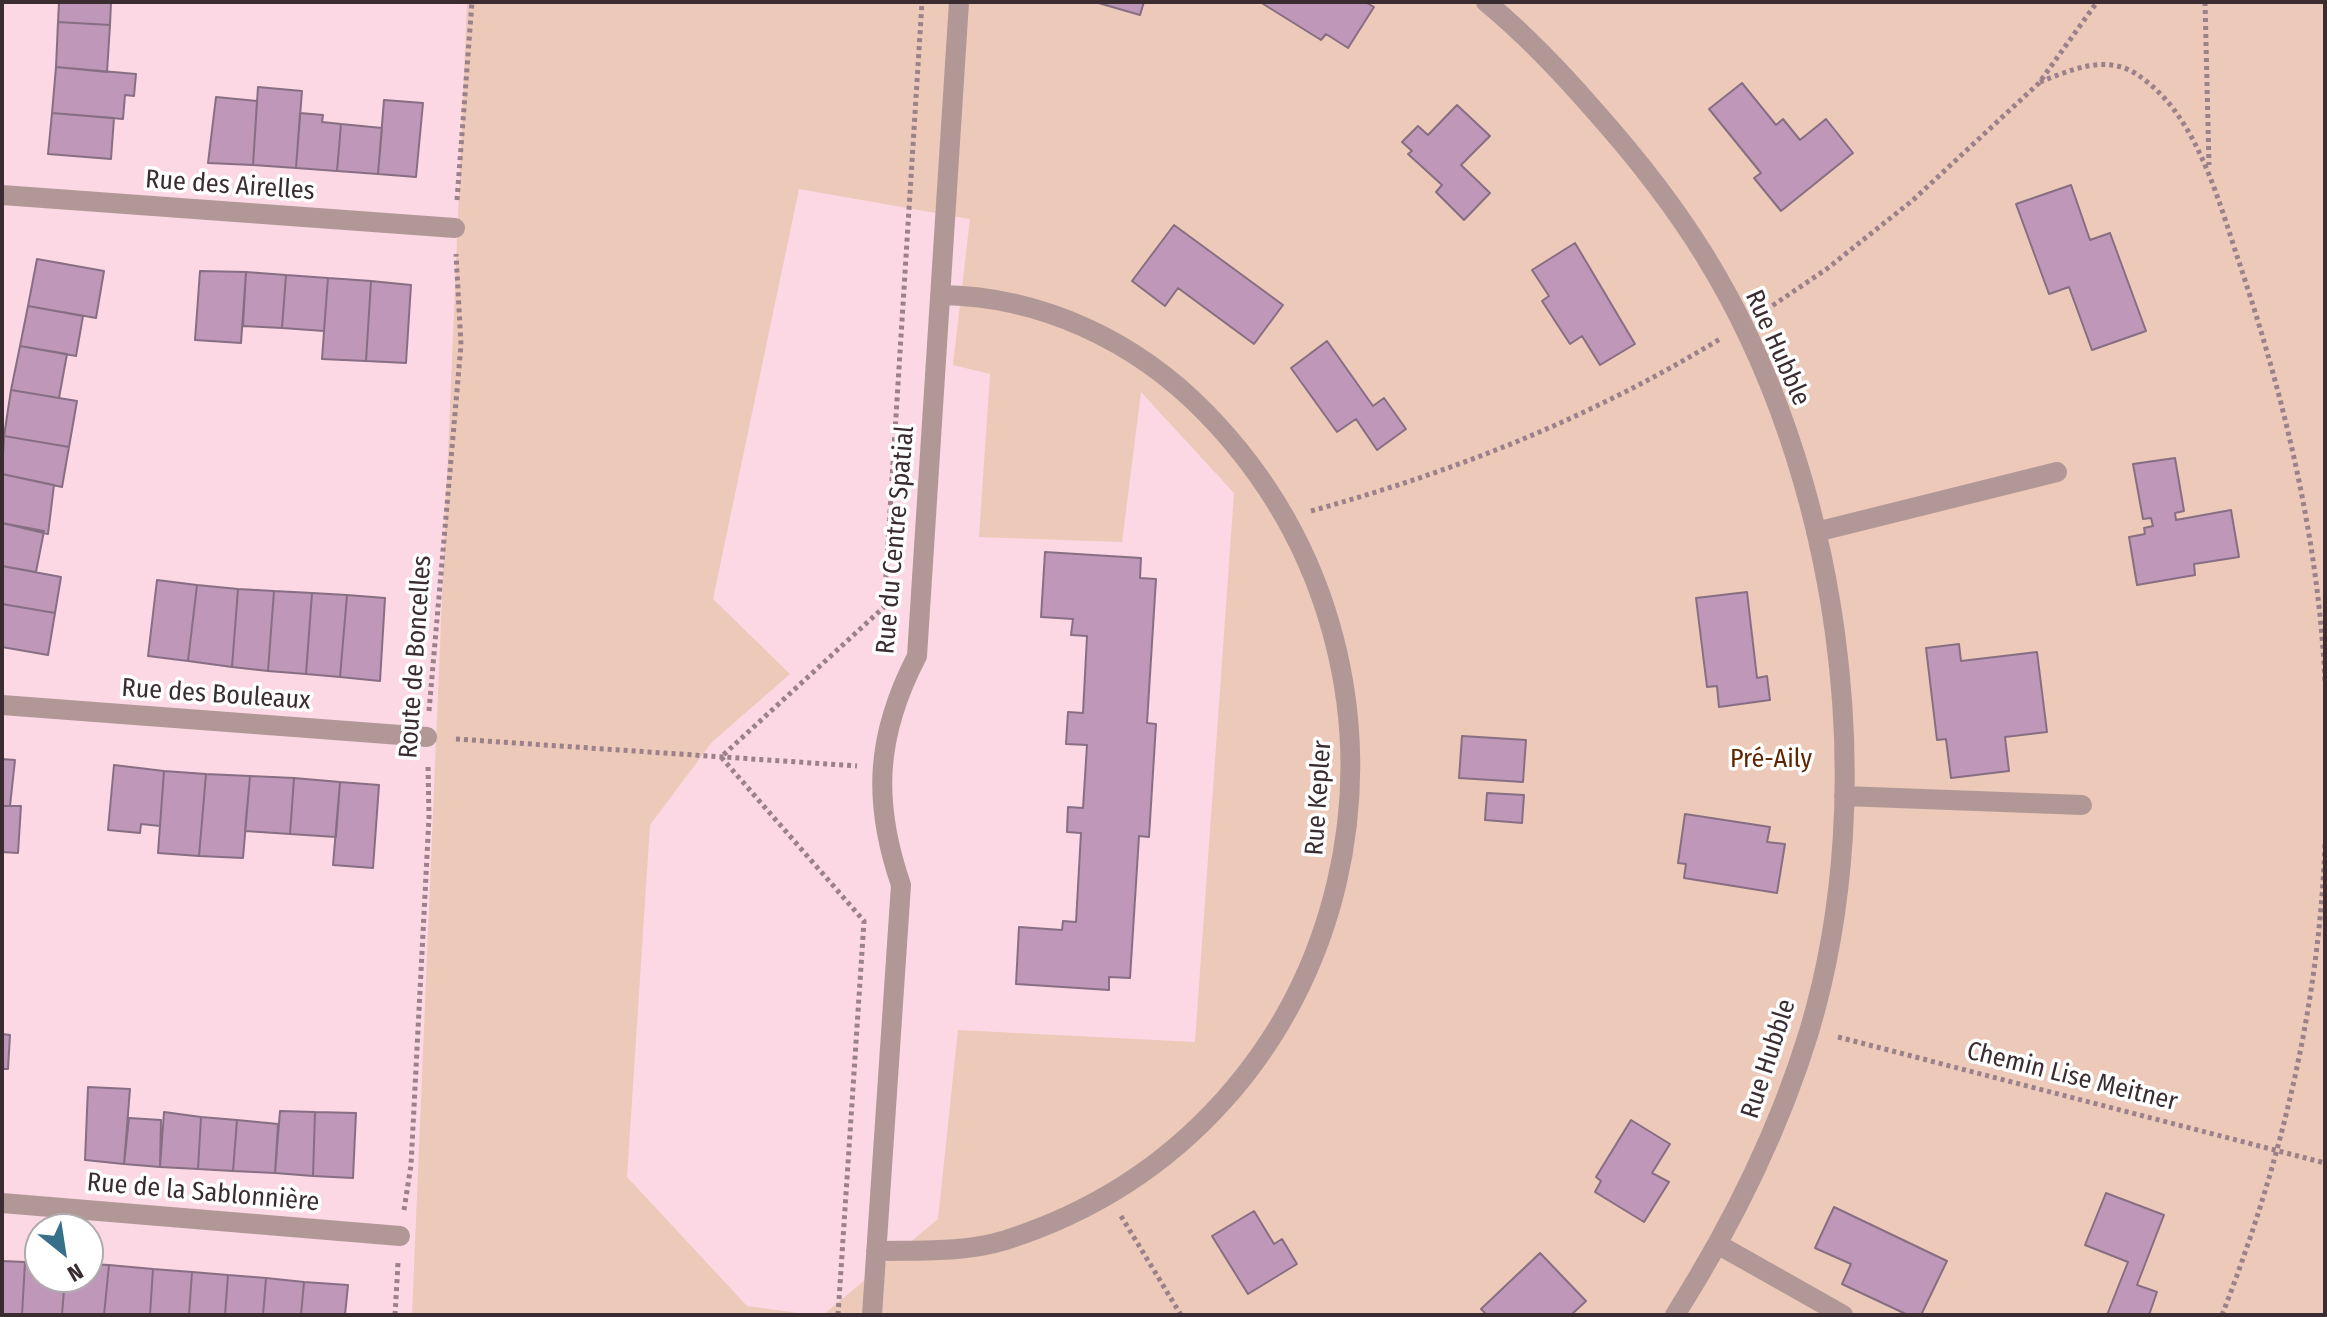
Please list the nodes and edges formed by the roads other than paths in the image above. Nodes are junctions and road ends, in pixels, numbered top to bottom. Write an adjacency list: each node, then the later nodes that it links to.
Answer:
1 (959, 2): 5 (street, Rue du Centre Spatial)
2 (1486, 2): 7 (street, Rue Hubble)
3 (2, 195): 4 (street, Rue des Airelles)
4 (455, 228)
5 (940, 295): 15 (street, Rue du Centre Spatial); 15 (street, Rue Kepler)
6 (2057, 472): 7 (street)
7 (1816, 532): 10 (street, Rue Hubble)
8 (2, 705): 9 (street, Rue des Bouleaux)
9 (427, 737)
10 (1844, 796): 11 (street); 14 (street, Rue Hubble)
11 (2082, 805)
12 (2, 1203): 13 (street, Rue de la Sablonnière)
13 (400, 1236)
14 (1719, 1245): 17 (street, Rue Hubble); 18 (street)
15 (876, 1251): 16 (street, Rue du Centre Spatial)
16 (872, 1315)
17 (1675, 1315)
18 (1843, 1315)

